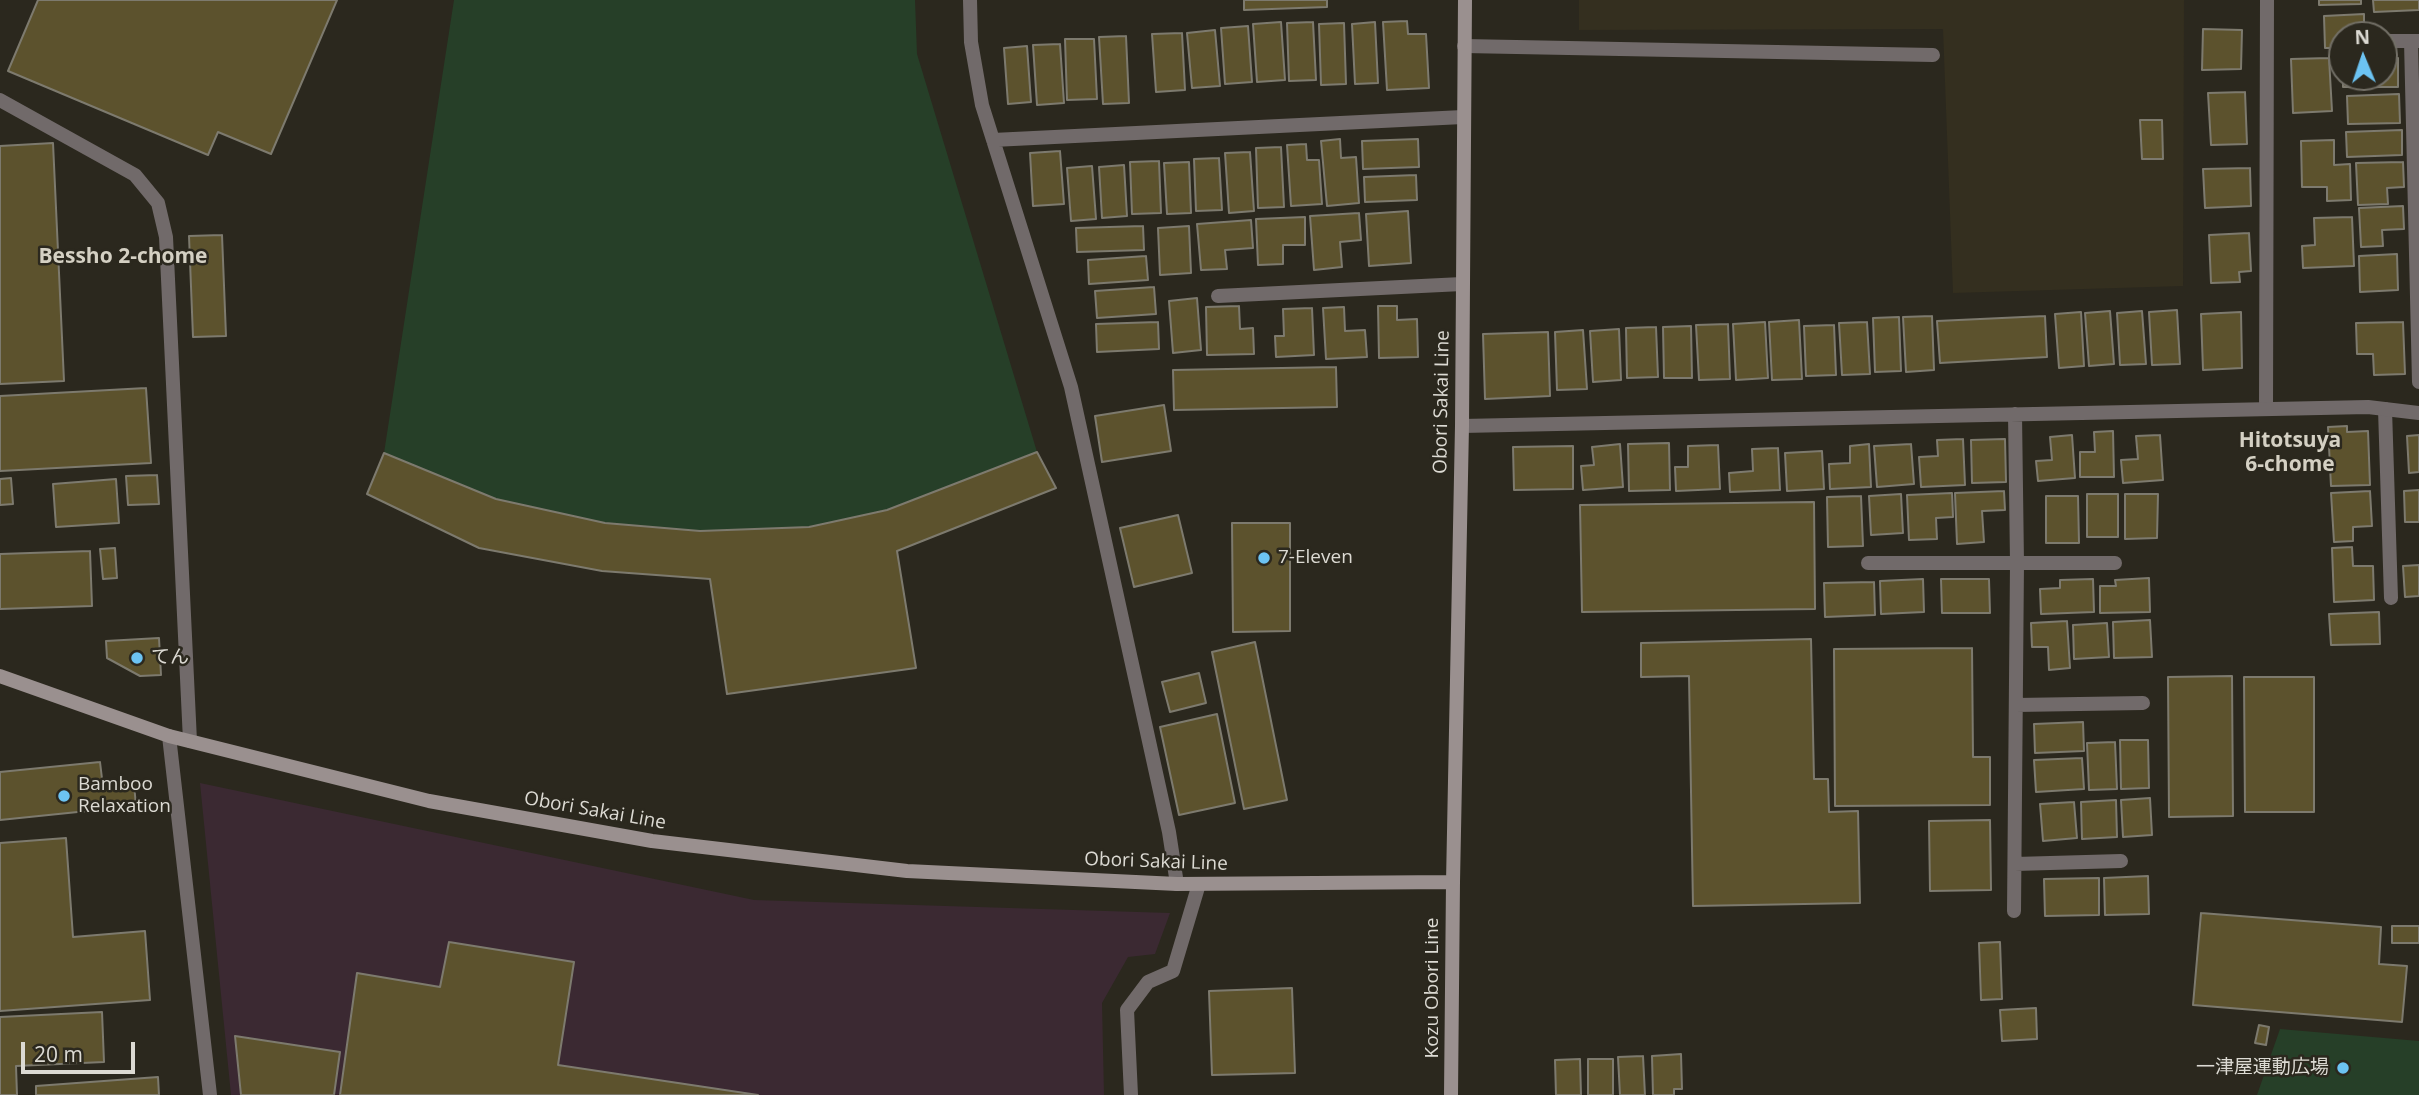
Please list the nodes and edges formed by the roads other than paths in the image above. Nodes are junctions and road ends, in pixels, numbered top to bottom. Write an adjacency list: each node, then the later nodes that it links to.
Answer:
1 (970, 0): 9 (street)
2 (1465, 0): 5 (main road, Obori Sakai Line)
3 (2267, 0): 15 (street)
4 (2415, 41): 10 (street)
5 (1464, 46): 6 (street); 8 (main road, Obori Sakai Line)
6 (1933, 55)
7 (0, 100): 28 (street)
8 (1463, 117): 9 (street); 11 (main road, Obori Sakai Line)
9 (993, 139): 32 (street)
10 (2417, 168): 13 (street)
11 (1462, 284): 12 (street); 19 (main road, Obori Sakai Line)
12 (1218, 296)
13 (2418, 298): 14 (street)
14 (2419, 382)
15 (2266, 409): 16 (street); 18 (street)
16 (2385, 409): 17 (street); 23 (street)
17 (2419, 412)
18 (2015, 414): 19 (street); 21 (street)
19 (1462, 426): 31 (main road, Obori Sakai Line)
20 (1868, 563): 21 (street)
21 (2017, 563): 22 (street); 26 (street)
22 (2115, 563)
23 (2391, 598)
24 (0, 676): 27 (main road, Obori Sakai Line)
25 (2143, 703): 26 (street)
26 (2016, 705): 30 (street)
27 (169, 737): 28 (main road, Obori Sakai Line); 35 (street)
28 (190, 741): 32 (main road, Obori Sakai Line)
29 (2122, 861): 30 (street)
30 (2015, 864): 34 (street)
31 (1452, 882): 33 (main road, Obori Sakai Line); 37 (main road, Kozu Obori Line)
32 (1177, 884): 33 (main road, Obori Sakai Line)
33 (1199, 884): 36 (street)
34 (2014, 911)
35 (210, 1095)
36 (1131, 1095)
37 (1451, 1095)

